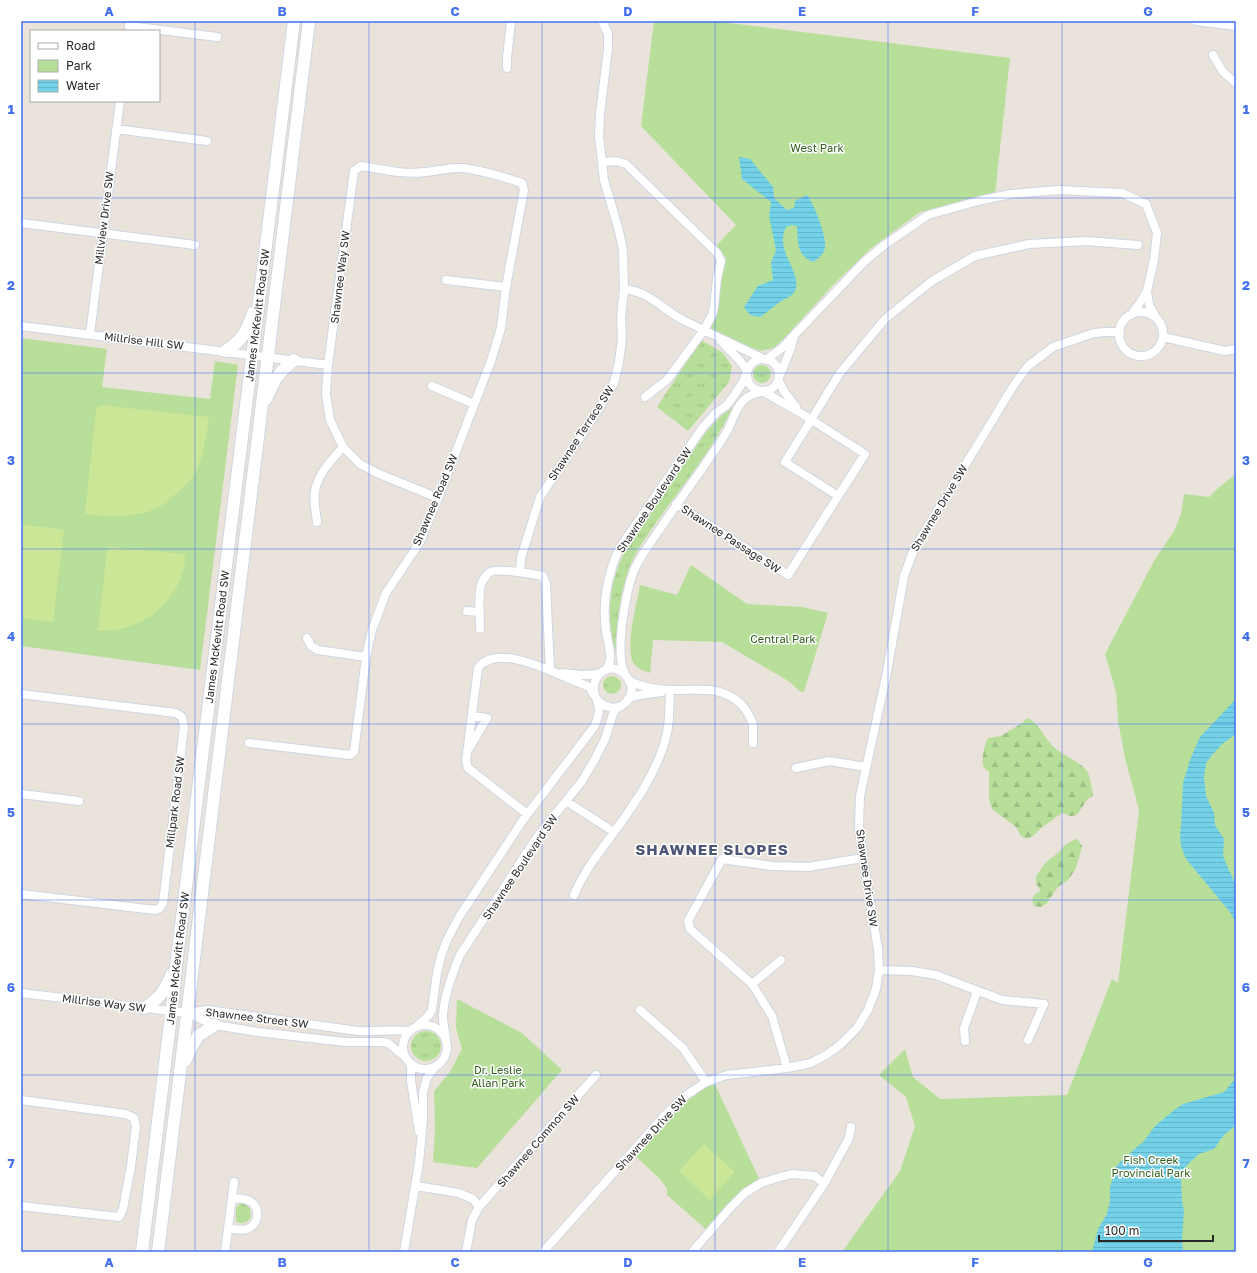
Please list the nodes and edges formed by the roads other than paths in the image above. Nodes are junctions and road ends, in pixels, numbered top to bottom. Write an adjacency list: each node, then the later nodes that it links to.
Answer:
1 (294, 21): 22 (main road, James McKevitt Road SW)
2 (309, 21): 38 (main road, James McKevitt Road SW)
3 (511, 21): 10 (street)
4 (602, 21): 15 (street, Shawnee Terrace SW)
5 (1196, 21): 7 (street)
6 (129, 26): 8 (street)
7 (1236, 26)
8 (217, 37)
9 (1213, 55): 11 (street)
10 (507, 68)
11 (1236, 83)
12 (120, 102): 13 (street, Millview Drive SW)
13 (116, 129): 14 (street); 18 (street, Millview Drive SW)
14 (207, 141)
15 (603, 162): 24 (street, Shawnee Terrace SW); 29 (street)
16 (523, 186): 23 (street, Shawnee Road SW); 41 (street, Shawnee Way SW)
17 (21, 223): 18 (street)
18 (102, 233): 19 (street); 31 (street, Millview Drive SW)
19 (195, 245)
20 (1138, 245): 49 (street)
21 (446, 280): 23 (street)
22 (261, 287): 36 (main road); 37 (main road, James McKevitt Road SW)
23 (506, 287): 47 (street, Shawnee Road SW)
24 (624, 290): 29 (street); 55 (street, Shawnee Terrace SW)
25 (1147, 291): 26 (street); 27 (street); 32 (street)
26 (1131, 315): 27 (street); 30 (street)
27 (1156, 318): 33 (street)
28 (21, 326): 31 (street, Millrise Hill SW)
29 (704, 330): 34 (street); 46 (street)
30 (1120, 332): 33 (street); 74 (street, Shawnee Drive SW)
31 (90, 334): 36 (street, Millrise Hill SW)
32 (794, 336): 39 (street); 43 (street)
33 (1163, 337): 35 (street)
34 (718, 338): 39 (street); 42 (street)
35 (1236, 349)
36 (226, 351): 37 (street, Millrise Hill SW)
37 (253, 355): 38 (street, Millrise Hill SW); 85 (main road, James McKevitt Road SW)
38 (268, 357): 40 (street, Millrise Hill SW); 48 (main road, James McKevitt Road SW)
39 (765, 359): 42 (street); 43 (street)
40 (294, 360): 41 (street, Millrise Hill SW); 48 (main road)
41 (328, 365): 50 (street, Shawnee Way SW)
42 (747, 371): 45 (street); 61 (street, Shawnee Boulevard SW)
43 (779, 378): 45 (street); 49 (street)
44 (432, 386): 47 (street)
45 (763, 392): 49 (street); 53 (street, Shawnee Boulevard SW)
46 (645, 397)
47 (474, 404): 52 (street, Shawnee Road SW)
48 (262, 407): 93 (main road, James McKevitt Road SW)
49 (807, 417): 51 (street); 51 (street, Shawnee Passage SW)
50 (343, 447): 52 (street, Shawnee Way SW); 54 (street)
51 (838, 496): 53 (street, Shawnee Passage SW)
52 (438, 498): 60 (street, Shawnee Road SW)
53 (676, 504): 64 (street, Shawnee Boulevard SW)
54 (317, 522)
55 (520, 572): 57 (street); 62 (street)
56 (467, 611): 57 (street)
57 (480, 612): 58 (street)
58 (480, 629)
59 (307, 638): 60 (street)
60 (366, 657): 71 (street, Shawnee Road SW)
61 (606, 670): 63 (street); 64 (street)
62 (554, 671): 63 (street); 67 (street); 70 (street)
63 (598, 674): 67 (street)
64 (628, 680): 65 (street); 68 (street)
65 (670, 690): 68 (street); 72 (street); 80 (street)
66 (21, 694): 82 (street, Millpark Road SW)
67 (596, 697): 69 (street); 79 (street, Shawnee Boulevard SW)
68 (628, 699): 69 (street)
69 (622, 706): 78 (street, Shawnee Boulevard SW)
70 (472, 716): 73 (street); 73 (street)
71 (249, 743)
72 (752, 743)
73 (468, 751): 79 (street)
74 (866, 767): 75 (street); 81 (street, Shawnee Drive SW)
75 (796, 768)
76 (21, 794): 77 (street)
77 (79, 801)
78 (566, 801): 80 (street); 98 (street, Shawnee Boulevard SW)
79 (527, 814): 96 (street, Shawnee Boulevard SW)
80 (614, 832): 83 (street)
81 (863, 858): 86 (street, Shawnee Drive SW); 87 (street)
82 (21, 894)
83 (574, 895)
84 (781, 960): 87 (street)
85 (176, 966): 90 (main road); 92 (main road, James McKevitt Road SW)
86 (879, 970): 88 (street); 104 (street, Shawnee Drive SW)
87 (752, 984): 104 (street)
88 (977, 992): 99 (street); 100 (street)
89 (21, 993): 90 (street, Millrise Way SW)
90 (144, 1008): 92 (street, Millrise Way SW)
91 (640, 1010): 107 (street)
92 (172, 1011): 93 (street, Millrise Way SW); 118 (main road, James McKevitt Road SW)
93 (187, 1013): 94 (street, Shawnee Street SW); 95 (street, Shawnee Street SW); 105 (main road, James McKevitt Road SW)
94 (294, 1023): 96 (street, Shawnee Street SW); 97 (street)
95 (215, 1025): 97 (street, Shawnee Street SW); 105 (main road)
96 (413, 1029): 98 (street); 101 (street)
97 (292, 1035): 101 (street, Shawnee Street SW)
98 (446, 1038): 103 (street)
99 (1028, 1040)
100 (965, 1041)
101 (405, 1057): 102 (street)
102 (411, 1065): 103 (street); 110 (street)
103 (434, 1068): 110 (street)
104 (787, 1068): 107 (street, Shawnee Drive SW)
105 (179, 1075): 119 (main road, James McKevitt Road SW)
106 (596, 1075): 116 (street, Shawnee Common SW)
107 (706, 1082): 123 (street, Shawnee Drive SW)
108 (21, 1100): 115 (street)
109 (851, 1127): 112 (street)
110 (421, 1140): 113 (street)
111 (234, 1182): 114 (street)
112 (824, 1184): 124 (street); 125 (street)
113 (416, 1186): 116 (street); 121 (street)
114 (232, 1198): 117 (street); 117 (street)
115 (21, 1206)
116 (479, 1207): 122 (street, Shawnee Common SW)
117 (228, 1228): 120 (street)
118 (142, 1252)
119 (158, 1252)
120 (225, 1252)
121 (404, 1252)
122 (466, 1252)
123 (543, 1252)
124 (692, 1252)
125 (778, 1252)

